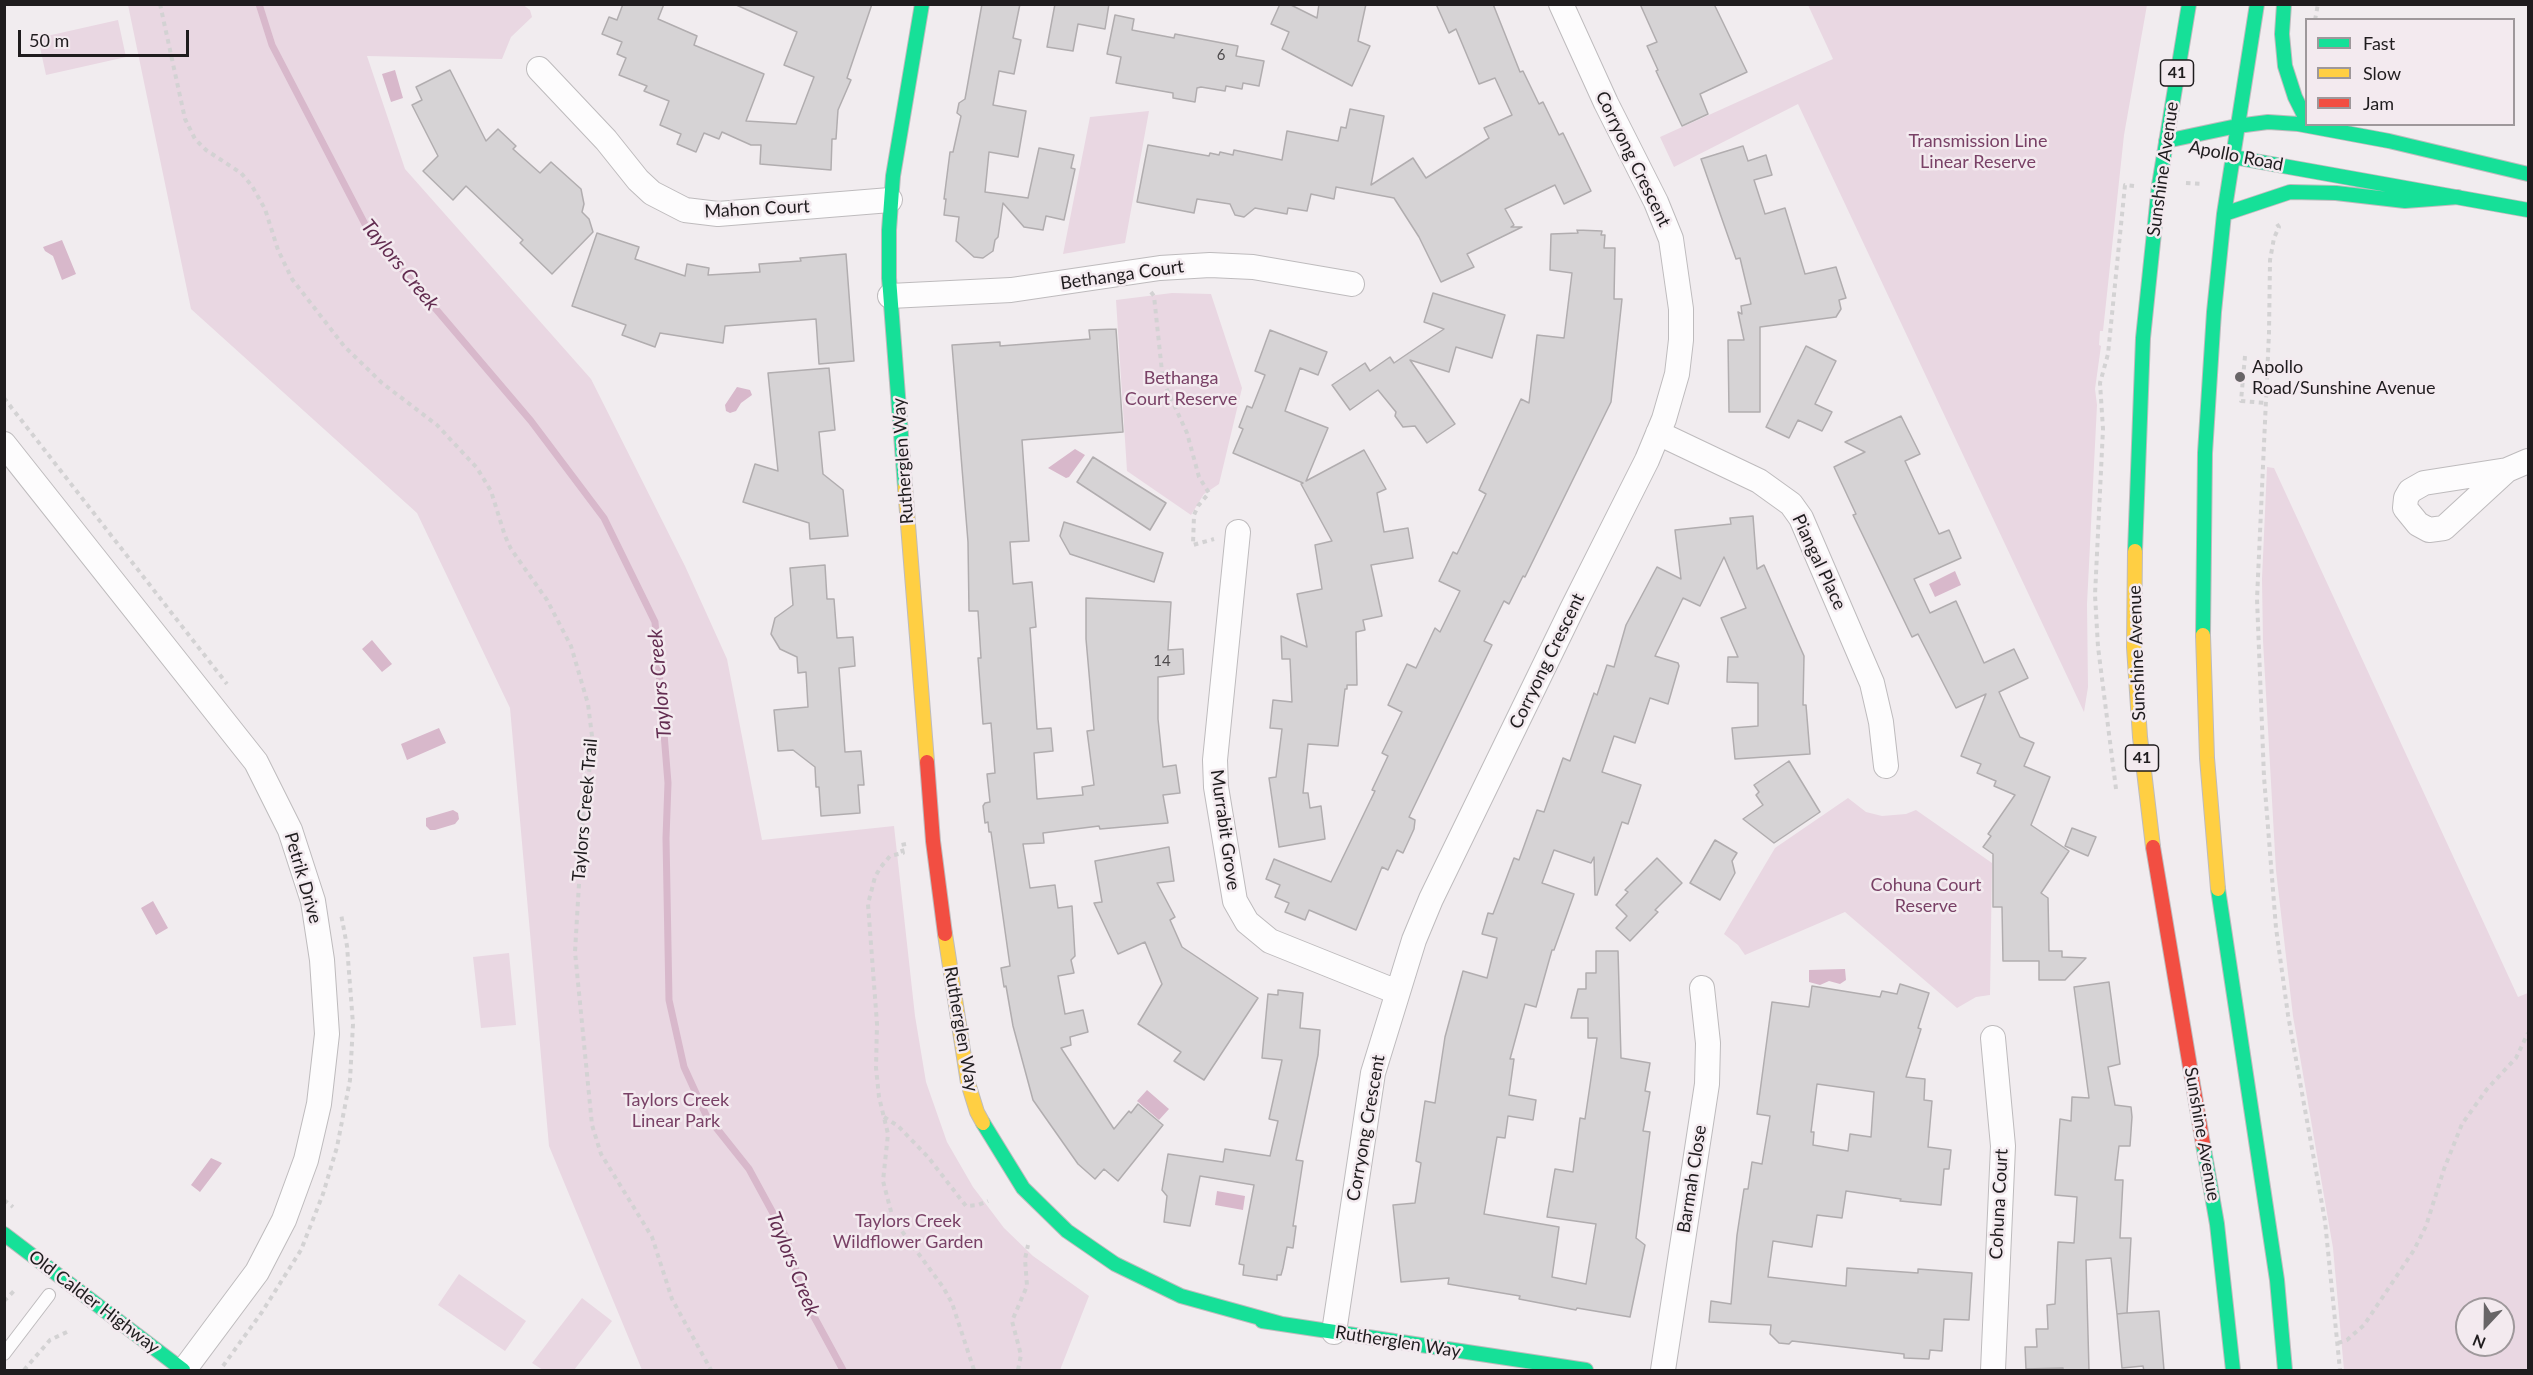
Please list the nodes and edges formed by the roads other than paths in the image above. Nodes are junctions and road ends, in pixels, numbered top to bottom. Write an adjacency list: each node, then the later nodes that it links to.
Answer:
1 (922, 4): 16 (main road, Rutherglen Way)
2 (1561, 4): 21 (street, Corryong Crescent)
3 (2189, 4): 11 (main road, Sunshine Avenue / 41)
4 (2257, 4): 9 (main road)
5 (2284, 4): 7 (main road)
6 (539, 69): 16 (street, Mahon Court)
7 (2305, 114)
8 (2305, 123): 9 (main road, Apollo Road)
9 (2237, 126): 11 (main road, Apollo Road); 13 (main road)
10 (2323, 126): 14 (main road, Apollo Road)
11 (2166, 141): 12 (main road, Apollo Road); 41 (main road, Sunshine Avenue / 41)
12 (2200, 149)
13 (2227, 156): 15 (main road, Apollo Road); 18 (main road)
14 (2529, 174)
15 (2458, 197): 17 (main road, Apollo Road); 18 (main road)
16 (890, 200): 20 (main road, Rutherglen Way)
17 (2529, 210)
18 (2224, 214): 42 (main road)
19 (1352, 284): 20 (street, Bethanga Court)
20 (891, 296): 25 (main road, Rutherglen Way)
21 (1658, 434): 24 (street, Piangal Place); 27 (street, Corryong Crescent)
22 (4, 444): 37 (street, Petrik Drive)
23 (1238, 532): 27 (street, Murrabit Grove)
24 (1886, 766)
25 (943, 920): 28 (main road, Rutherglen Way); 34 (main road, Rutherglen Way)
26 (1702, 988): 39 (street, Barmah Close)
27 (1397, 992): 35 (street, Corryong Crescent)
28 (941, 994)
29 (1994, 1038): 40 (street, Cohuna Court)
30 (4, 1234): 31 (main road, Old Calder Highway)
31 (62, 1278): 32 (main road); 37 (main road, Old Calder Highway)
32 (49, 1295): 36 (lane)
33 (1176, 1309): 34 (main road, Rutherglen Way)
34 (1282, 1324): 35 (main road, Rutherglen Way)
35 (1334, 1332): 38 (main road, Rutherglen Way)
36 (4, 1354)
37 (184, 1371)
38 (1586, 1371)
39 (1663, 1371)
40 (1993, 1371)
41 (2233, 1371)
42 (2285, 1371)

